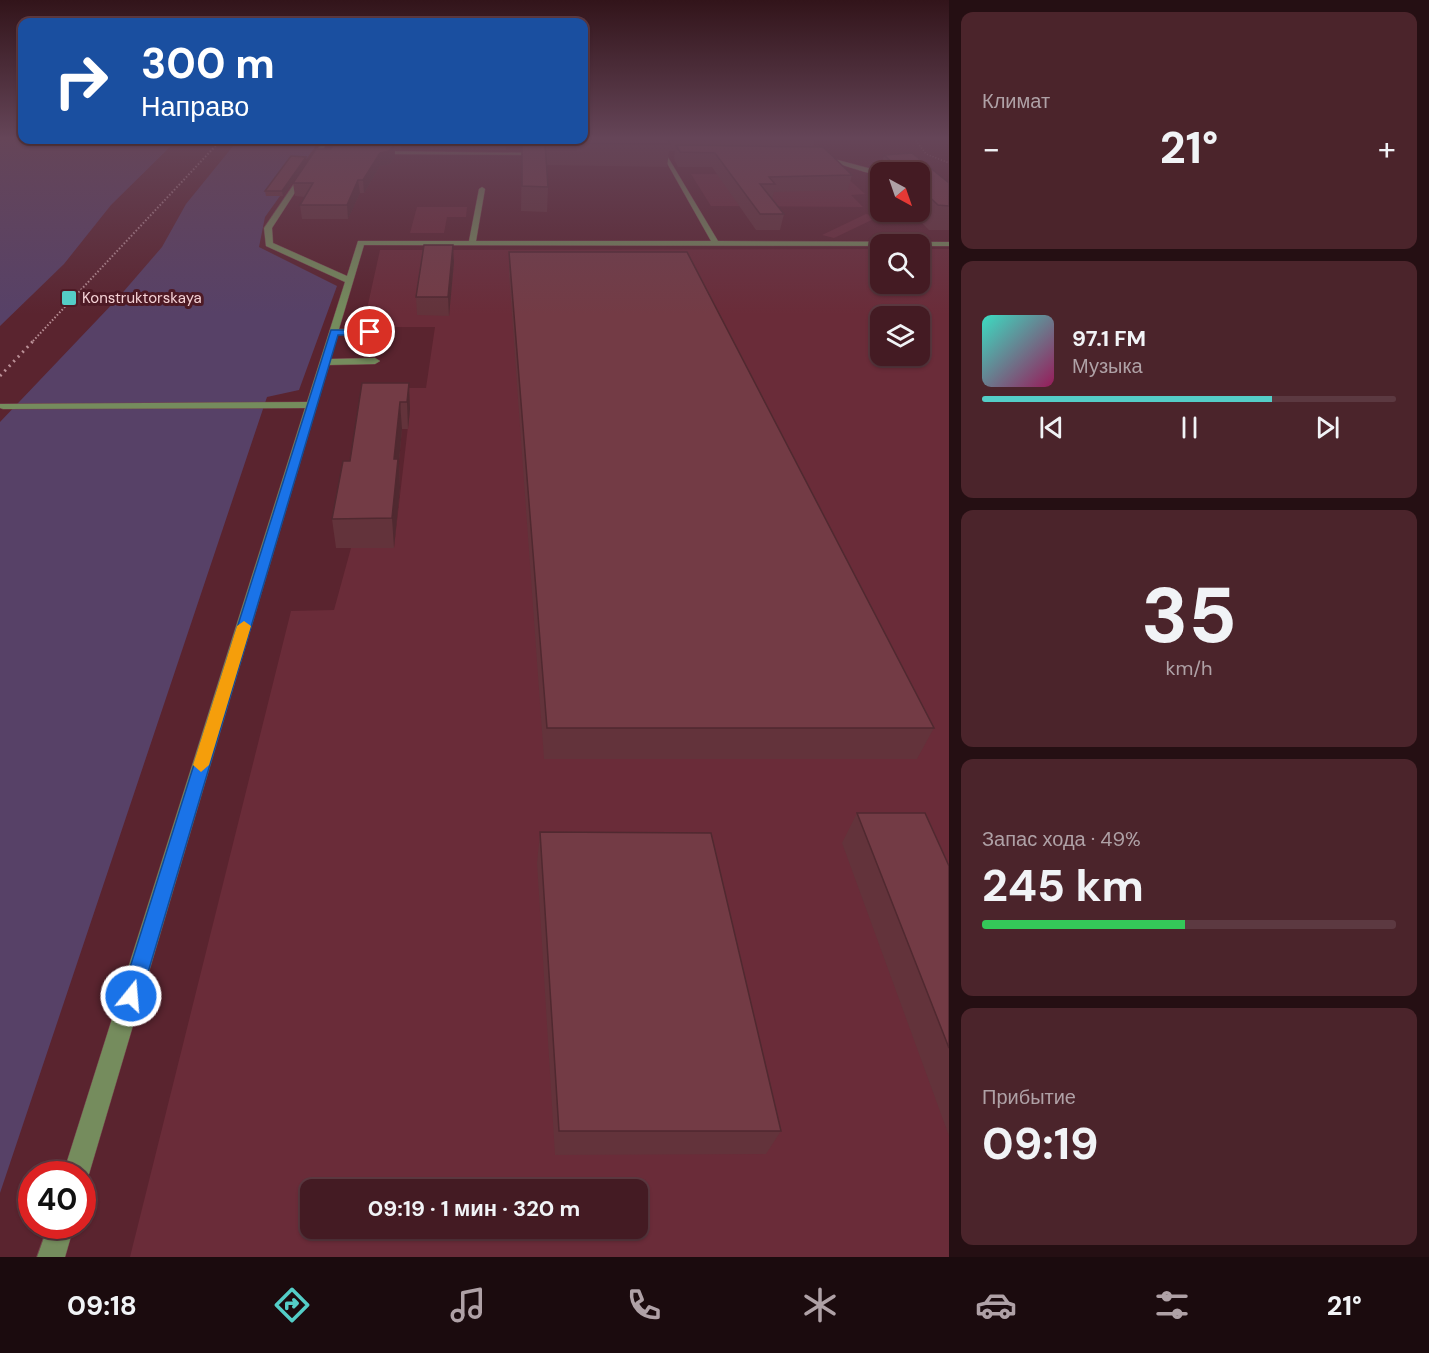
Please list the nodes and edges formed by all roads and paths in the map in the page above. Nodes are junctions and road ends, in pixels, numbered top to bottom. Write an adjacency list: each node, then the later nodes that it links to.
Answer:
1 (289, 197): 7 (street)
2 (481, 197): 4 (street)
3 (689, 197): 5 (street)
4 (472, 243): 5 (street); 7 (street)
5 (716, 244): 6 (street)
6 (949, 244)
7 (350, 281): 8 (street)
8 (334, 332): 9 (street); 11 (street)
9 (370, 332)
10 (375, 361): 11 (street)
11 (325, 362): 12 (street)
12 (311, 405): 13 (street); 14 (street)
13 (3, 406)
14 (80, 1161)
15 (57, 1239): 16 (street)
16 (51, 1257)

